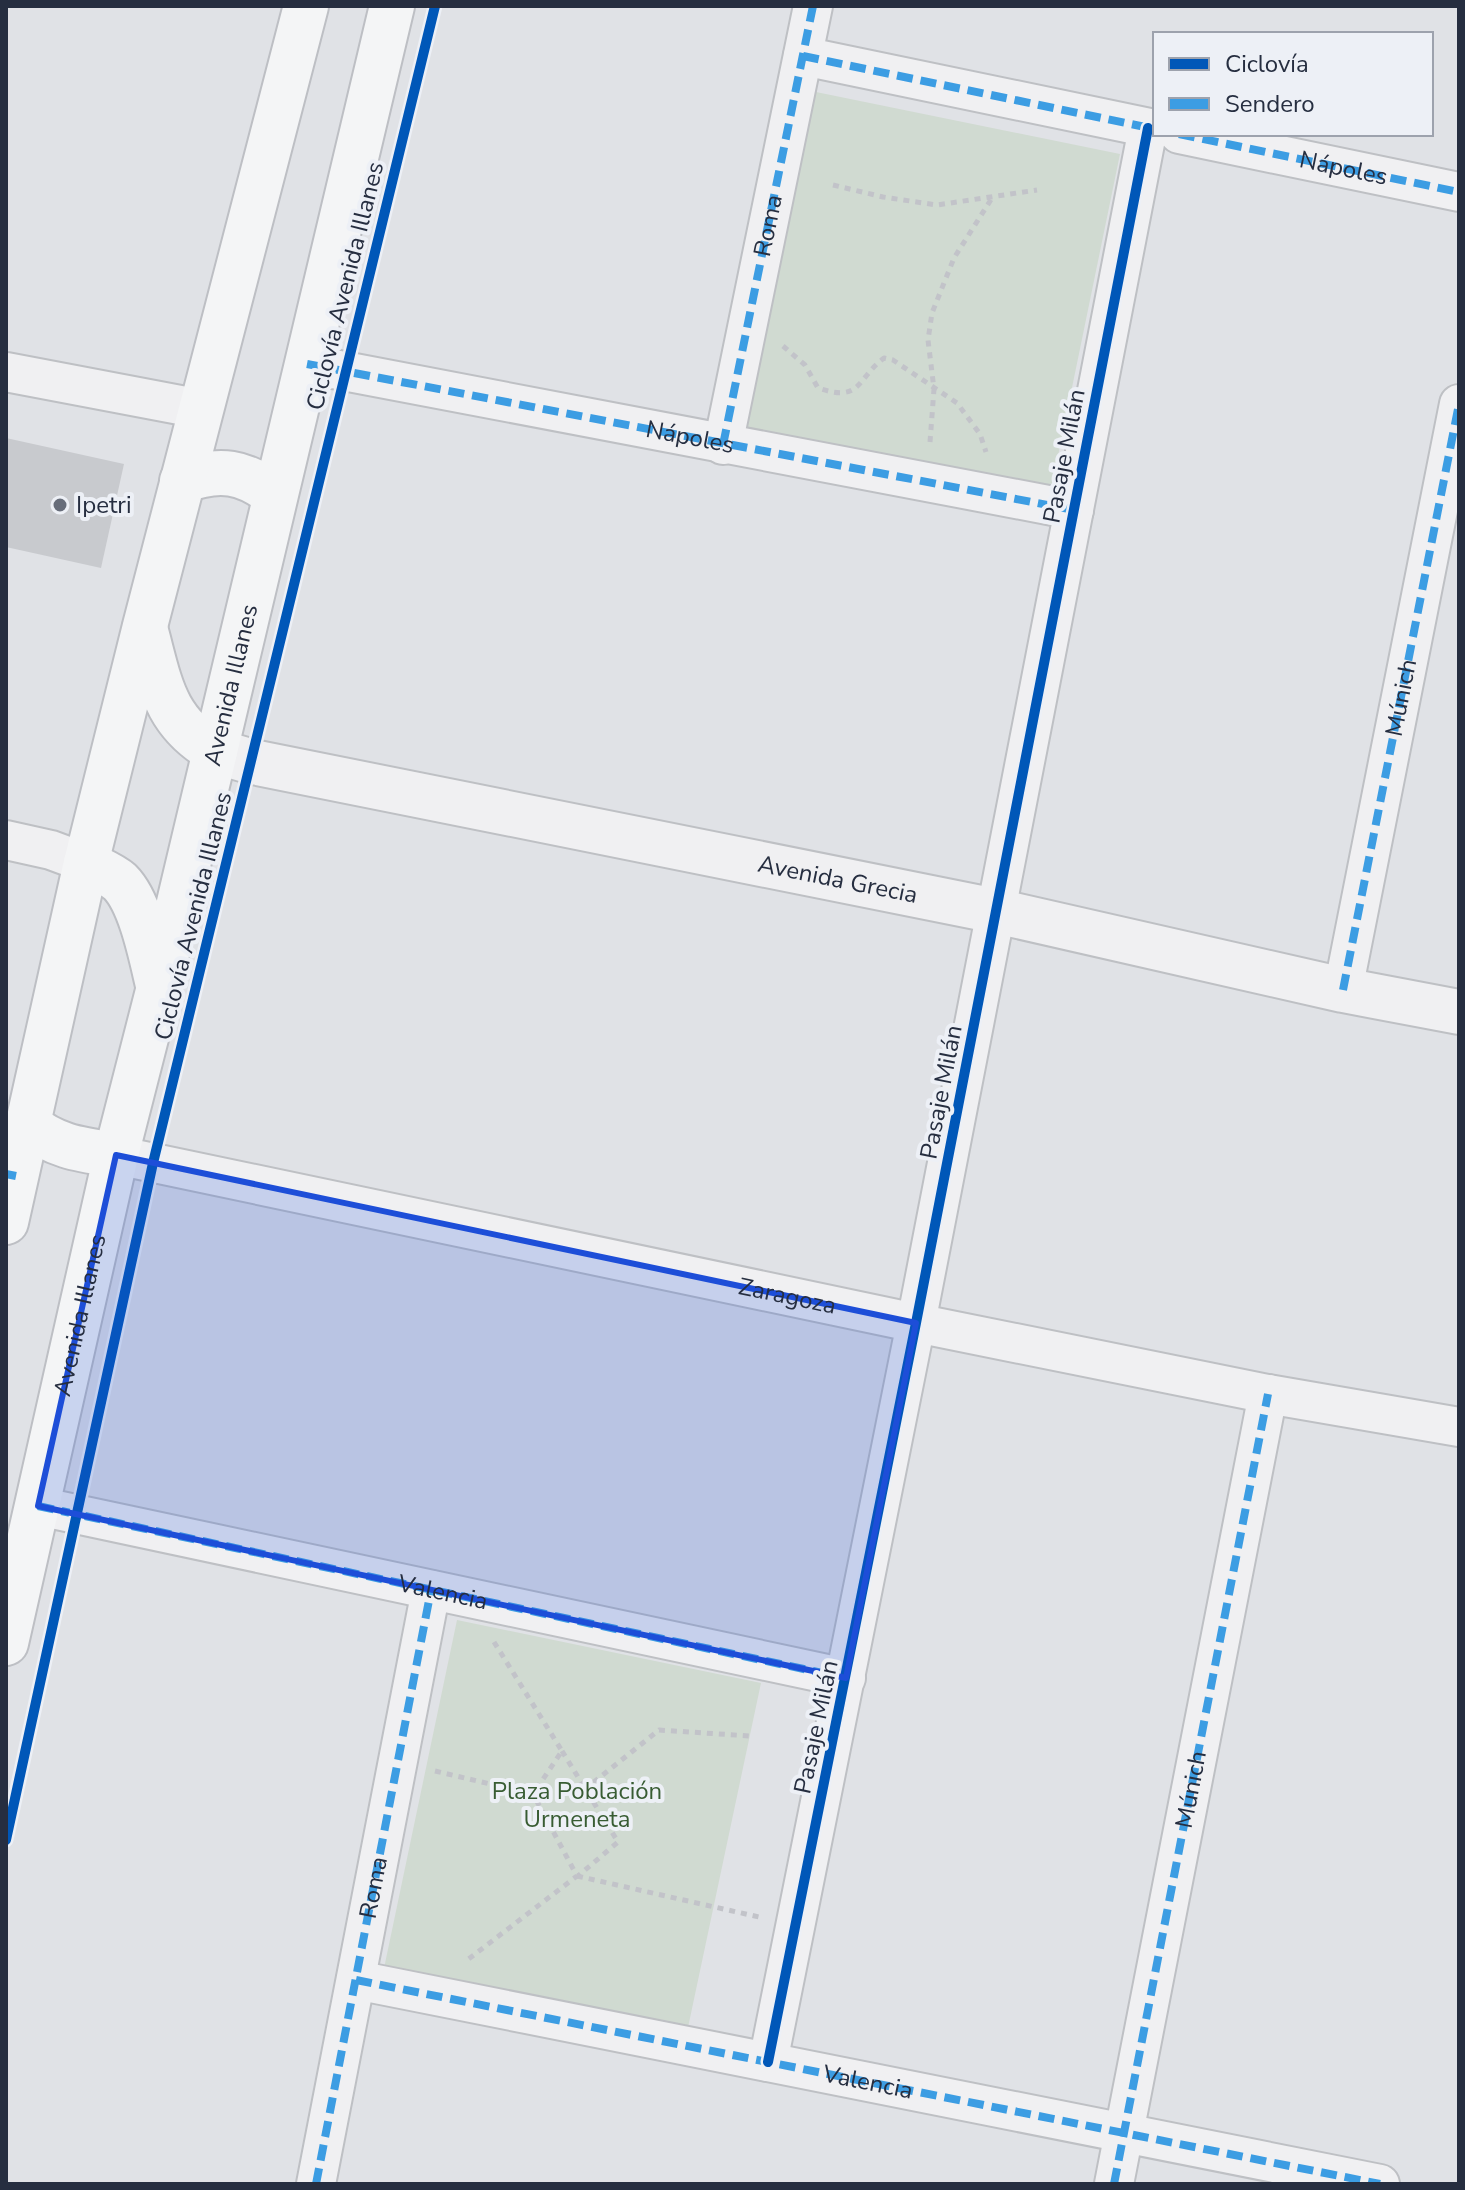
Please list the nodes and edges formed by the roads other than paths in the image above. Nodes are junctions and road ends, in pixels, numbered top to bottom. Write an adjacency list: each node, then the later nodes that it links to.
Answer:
1 (306, 6): 12 (main road)
2 (392, 6): 9 (main road, Avenida Illanes)
3 (813, 6): 4 (street, Roma)
4 (803, 56): 5 (street, Nápoles); 13 (street, Roma)
5 (1153, 128)
6 (1160, 136): 16 (street, Pasaje Milán)
7 (1190, 136): 8 (street, Nápoles)
8 (1459, 192)
9 (307, 364): 13 (street, Nápoles); 15 (main road, Avenida Illanes)
10 (6, 372): 12 (street)
11 (1459, 404): 23 (street, Múnich)
12 (201, 409): 14 (main road)
13 (723, 445): 16 (street, Nápoles)
14 (182, 481): 15 (main road); 17 (main road)
15 (275, 495): 18 (main road, Avenida Illanes)
16 (1074, 510): 21 (street, Pasaje Milán)
17 (145, 626): 18 (main road); 20 (main road)
18 (215, 751): 21 (street, Avenida Grecia); 22 (main road, Avenida Illanes)
19 (6, 840): 20 (street)
20 (86, 863): 22 (main road); 25 (main road)
21 (996, 911): 23 (street, Avenida Grecia); 29 (street, Pasaje Milán)
22 (159, 987): 26 (main road, Avenida Illanes)
23 (1343, 990): 24 (street, Avenida Grecia)
24 (1459, 1012)
25 (28, 1124): 26 (main road); 27 (main road)
26 (116, 1155): 29 (street, Zaragoza); 32 (main road, Avenida Illanes)
27 (11, 1175): 28 (main road)
28 (6, 1222)
29 (916, 1323): 30 (street, Zaragoza); 35 (street, Pasaje Milán)
30 (1268, 1394): 31 (street, Zaragoza); 38 (street, Múnich)
31 (1459, 1427)
32 (38, 1506): 33 (street, Valencia); 34 (main road, Avenida Illanes)
33 (431, 1590): 35 (street, Valencia); 36 (street, Roma)
34 (6, 1643)
35 (846, 1678): 37 (street, Pasaje Milán)
36 (356, 1980): 37 (street, Valencia); 39 (street, Roma)
37 (768, 2062): 38 (street, Valencia)
38 (1125, 2133): 40 (street, Múnich); 41 (street, Valencia)
39 (316, 2184)
40 (1114, 2184)
41 (1380, 2184)

